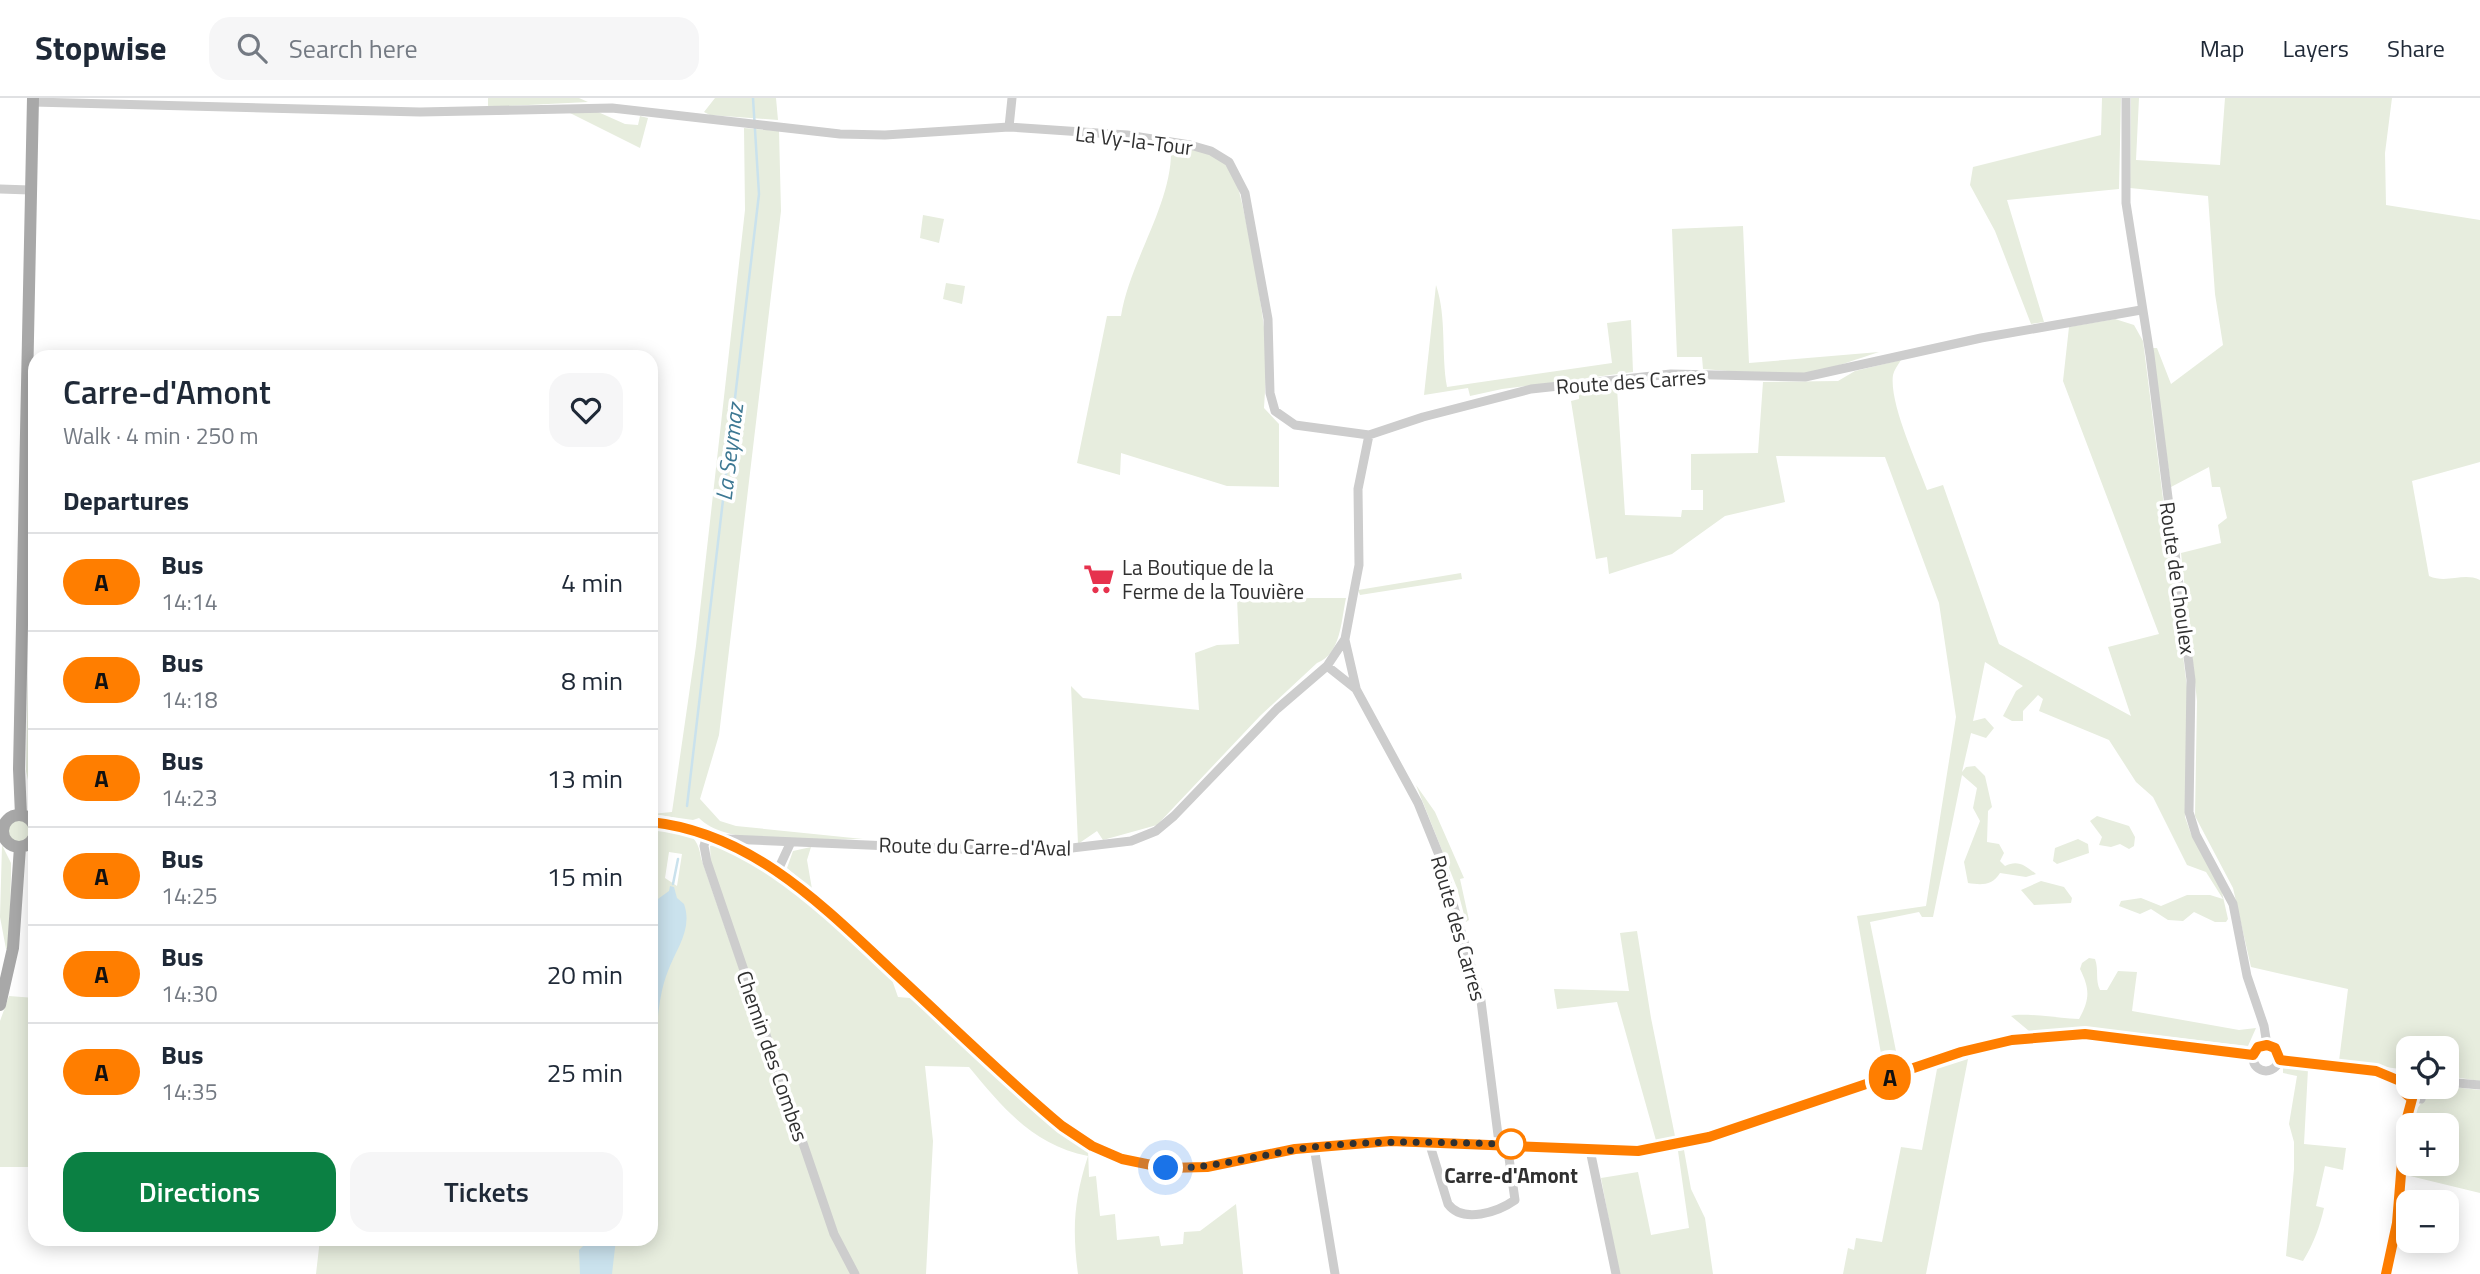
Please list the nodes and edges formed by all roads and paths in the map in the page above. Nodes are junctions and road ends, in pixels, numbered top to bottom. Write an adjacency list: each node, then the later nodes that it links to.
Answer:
1 (1012, 98): 4 (street)
2 (2126, 98): 7 (street, Route de Choulex)
3 (33, 100): 4 (street, La Vy-la-Tour); 6 (main road)
4 (1009, 127): 8 (street, La Vy-la-Tour)
5 (0, 189): 6 (street)
6 (30, 190): 12 (main road)
7 (2141, 310): 8 (street, Route des Carres); 23 (street, Route de Choulex)
8 (1368, 435): 9 (street, Route des Carres)
9 (1345, 639): 10 (street, Route des Carres); 11 (street, Route des Carres)
10 (1327, 666): 11 (street, Route des Carres); 19 (street, Route du Carre-d'Aval)
11 (1356, 689): 31 (street, Route des Carres)
12 (21, 815): 13 (main road); 15 (main road)
13 (28, 819)
14 (658, 824): 16 (street)
15 (1, 828): 20 (main road)
16 (707, 834): 17 (street); 34 (street, Chemin des Combes)
17 (722, 839): 19 (street, Route du Carre-d'Aval); 21 (street)
18 (28, 843): 20 (main road)
19 (790, 844): 21 (street)
20 (20, 847): 22 (main road)
21 (778, 872): 32 (street)
22 (0, 1005)
23 (2267, 1045): 24 (street); 25 (street)
24 (2253, 1055): 25 (street); 33 (street)
25 (2280, 1060): 26 (street)
26 (2396, 1079)
27 (2459, 1083): 28 (street)
28 (2480, 1085)
29 (2412, 1099): 37 (street)
30 (1429, 1142): 31 (street); 31 (street, Route des Carres); 32 (street)
31 (1503, 1144): 33 (street)
32 (1314, 1147): 35 (street)
33 (1590, 1150): 36 (street)
34 (855, 1274)
35 (1335, 1274)
36 (1616, 1274)
37 (2386, 1274)

